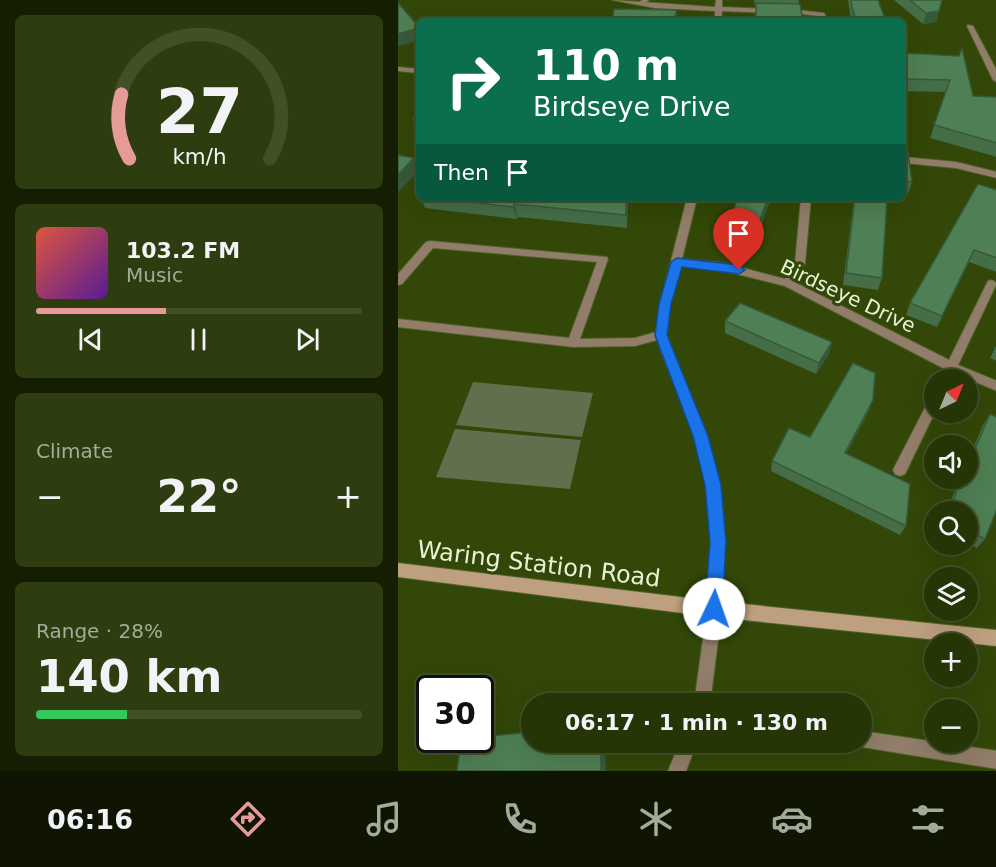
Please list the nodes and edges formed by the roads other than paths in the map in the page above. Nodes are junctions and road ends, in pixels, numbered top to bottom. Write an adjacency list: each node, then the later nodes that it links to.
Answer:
1 (615, 0): 3 (street)
2 (719, 0): 5 (street)
3 (643, 2): 4 (street)
4 (680, 4): 5 (street)
5 (719, 9): 6 (street); 7 (street)
6 (718, 18)
7 (824, 18)
8 (970, 26): 11 (street)
9 (398, 69): 10 (street)
10 (416, 71)
11 (994, 71): 12 (street)
12 (996, 80)
13 (906, 160): 14 (street)
14 (996, 175)
15 (691, 201): 17 (street)
16 (806, 201): 19 (street)
17 (677, 262): 19 (street, Birdseye Drive); 22 (street)
18 (398, 281): 23 (street)
19 (788, 283): 24 (street, Birdseye Drive)
20 (992, 284): 24 (street)
21 (398, 323): 23 (street)
22 (661, 335): 23 (street); 29 (street)
23 (573, 343)
24 (951, 367): 25 (street, Birdseye Drive)
25 (996, 386)
26 (924, 421): 27 (street)
27 (900, 470)
28 (398, 570): 29 (street, Waring Station Road)
29 (714, 609): 30 (street, Waring Station Road); 31 (street)
30 (996, 638)
31 (703, 693)
32 (872, 741): 34 (street)
33 (684, 753): 35 (street)
34 (996, 760)
35 (677, 771)

